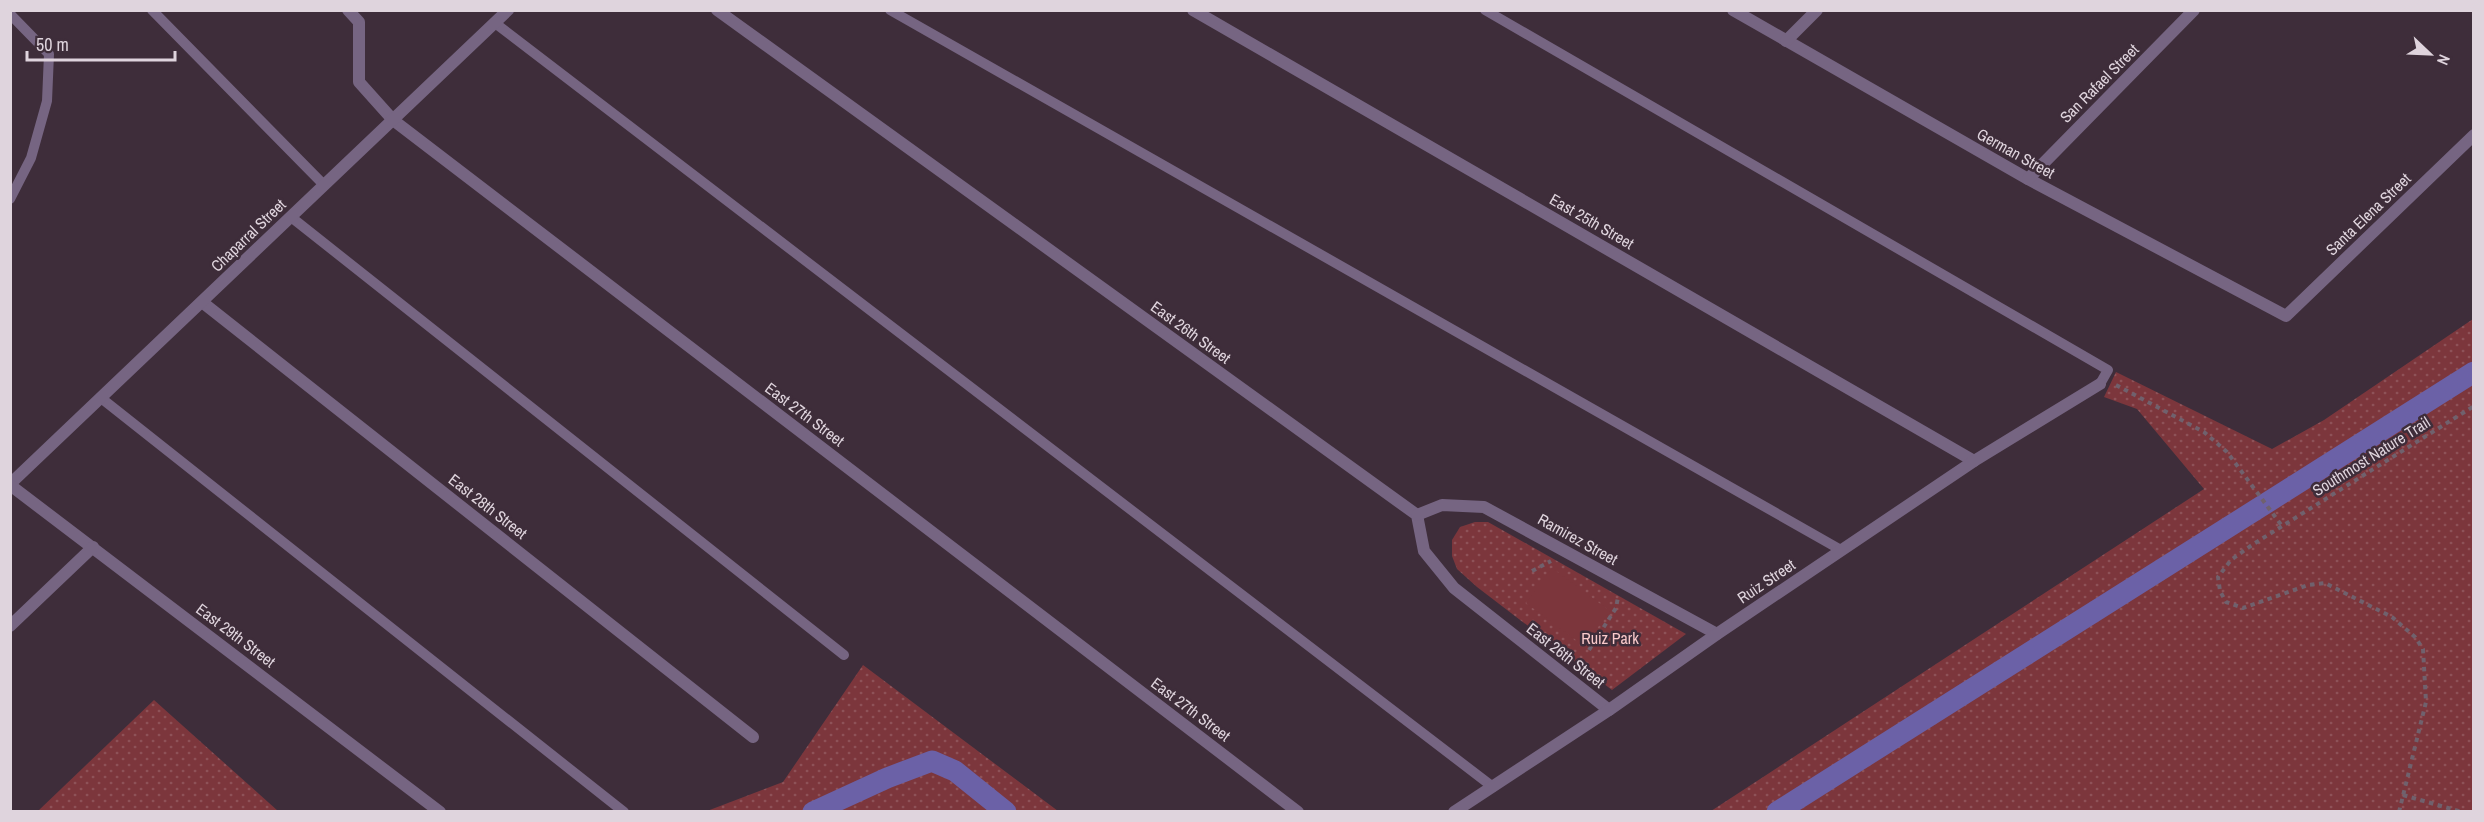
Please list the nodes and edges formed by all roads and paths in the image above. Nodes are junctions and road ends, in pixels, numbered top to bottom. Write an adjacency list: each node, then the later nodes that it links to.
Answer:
1 (152, 10): 17 (lane)
2 (348, 10): 14 (street, East 27th Street)
3 (508, 10): 12 (street, Chaparral Street)
4 (717, 10): 27 (street, East 26th Street)
5 (890, 10): 30 (lane)
6 (1193, 10): 25 (street, East 25th Street)
7 (1485, 10): 22 (lane)
8 (1733, 10): 13 (street, German Street)
9 (1817, 10): 13 (street)
10 (2194, 10): 16 (street, San Rafael Street)
11 (10, 14): 18 (lane)
12 (495, 23): 14 (street, Chaparral Street); 38 (lane)
13 (1786, 41): 16 (street, German Street)
14 (393, 120): 17 (street, Chaparral Street); 42 (street, East 27th Street)
15 (2474, 135): 21 (street, Santa Elena Street)
16 (2028, 179): 21 (street, German Street)
17 (324, 185): 19 (street, Chaparral Street)
18 (10, 199)
19 (291, 217): 20 (street, Chaparral Street); 35 (lane)
20 (202, 302): 23 (street, Chaparral Street); 37 (street, East 28th Street)
21 (2286, 316)
22 (2100, 384): 25 (street, Ruiz Street); 28 (path)
23 (101, 398): 26 (street, Chaparral Street); 41 (lane)
24 (2474, 406): 28 (path, Southmost Nature Trail)
25 (1974, 461): 30 (street, Ruiz Street)
26 (10, 484): 29 (street, East 29th Street)
27 (1417, 515): 31 (street, Ramirez Street); 36 (street, East 26th Street)
28 (2282, 526): 39 (path, Southmost Nature Trail)
29 (93, 547): 32 (street); 40 (street, East 29th Street)
30 (1841, 550): 33 (street, Ruiz Street)
31 (1620, 581): 33 (street, Ramirez Street); 34 (path)
32 (10, 626)
33 (1716, 634): 36 (street, Ruiz Street)
34 (1589, 650)
35 (844, 655)
36 (1610, 710): 38 (street, Ruiz Street)
37 (753, 737)
38 (1493, 787): 43 (street, Ruiz Street)
39 (2403, 795): 44 (path, Southmost Nature Trail); 45 (path)
40 (441, 812)
41 (624, 812)
42 (1298, 812)
43 (1454, 812)
44 (2399, 812)
45 (2462, 812)

